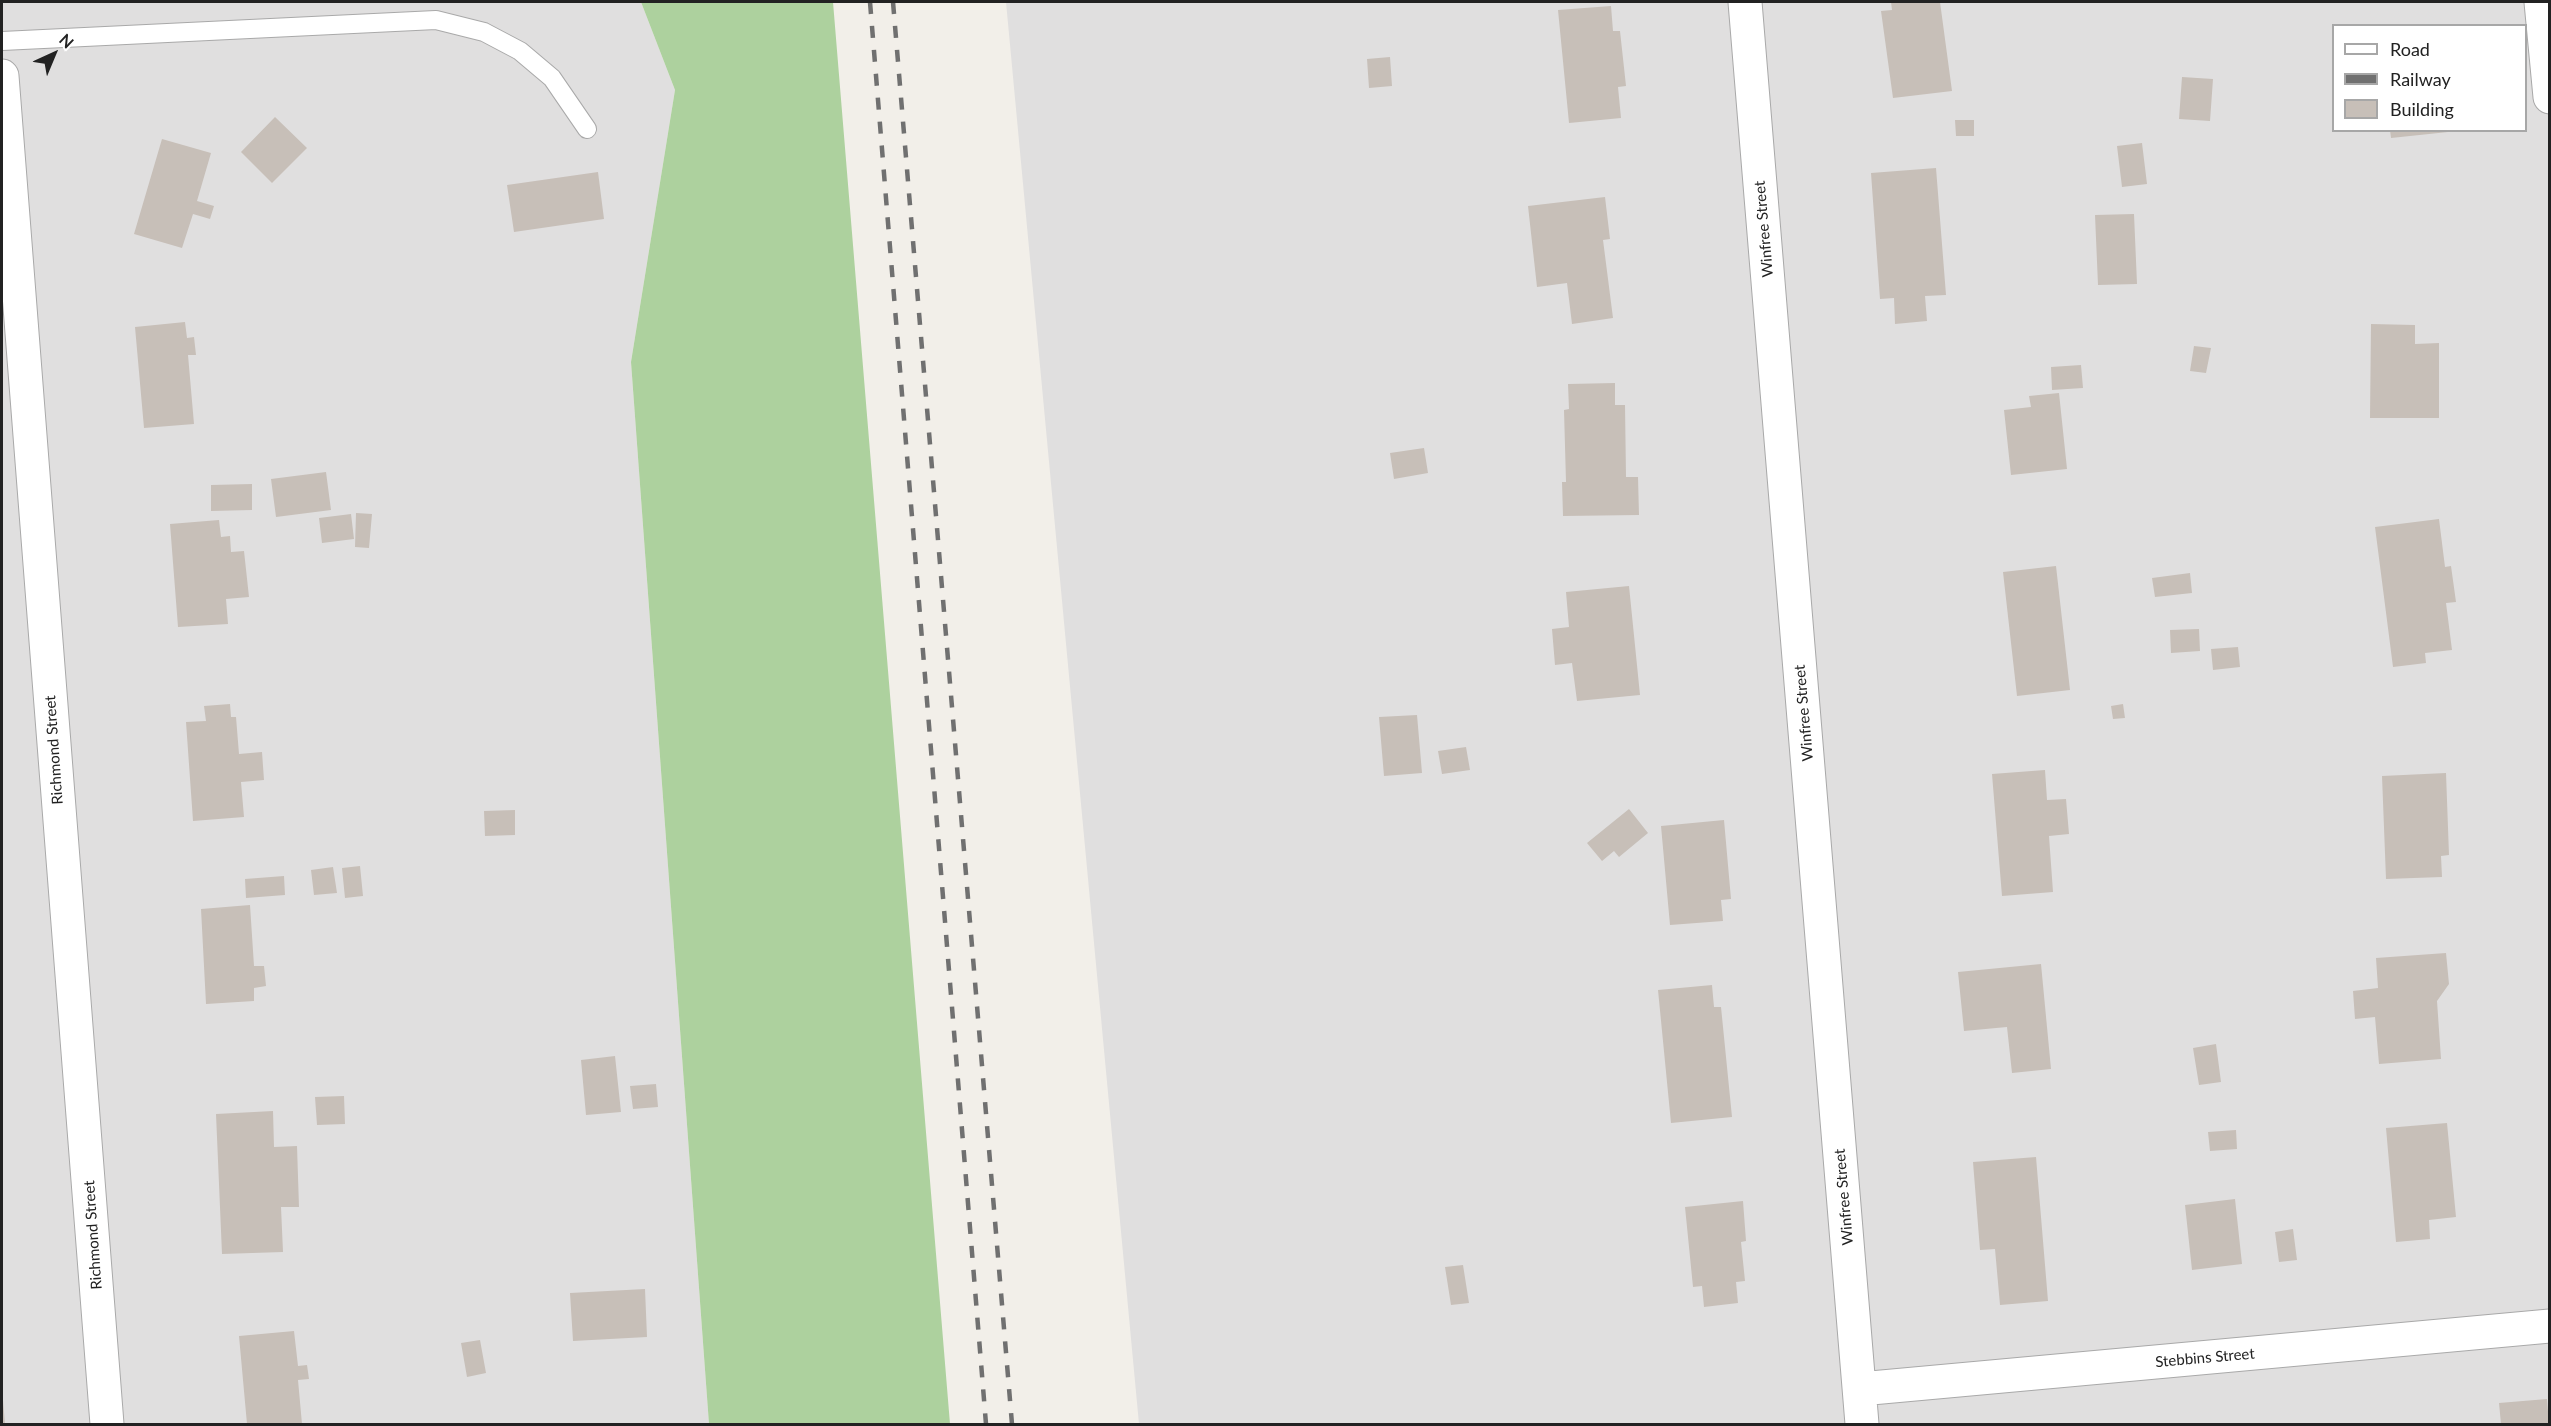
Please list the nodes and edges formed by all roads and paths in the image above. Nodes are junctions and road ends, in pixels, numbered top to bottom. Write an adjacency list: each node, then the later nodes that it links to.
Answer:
1 (1745, 2): 8 (street, Winfree Street)
2 (2541, 2): 5 (street)
3 (2, 41): 6 (lane)
4 (2, 76): 9 (street, Richmond Street)
5 (2550, 98)
6 (587, 129)
7 (2550, 1326): 8 (street, Stebbins Street)
8 (1860, 1389): 10 (street, Winfree Street)
9 (107, 1425)
10 (1862, 1425)

